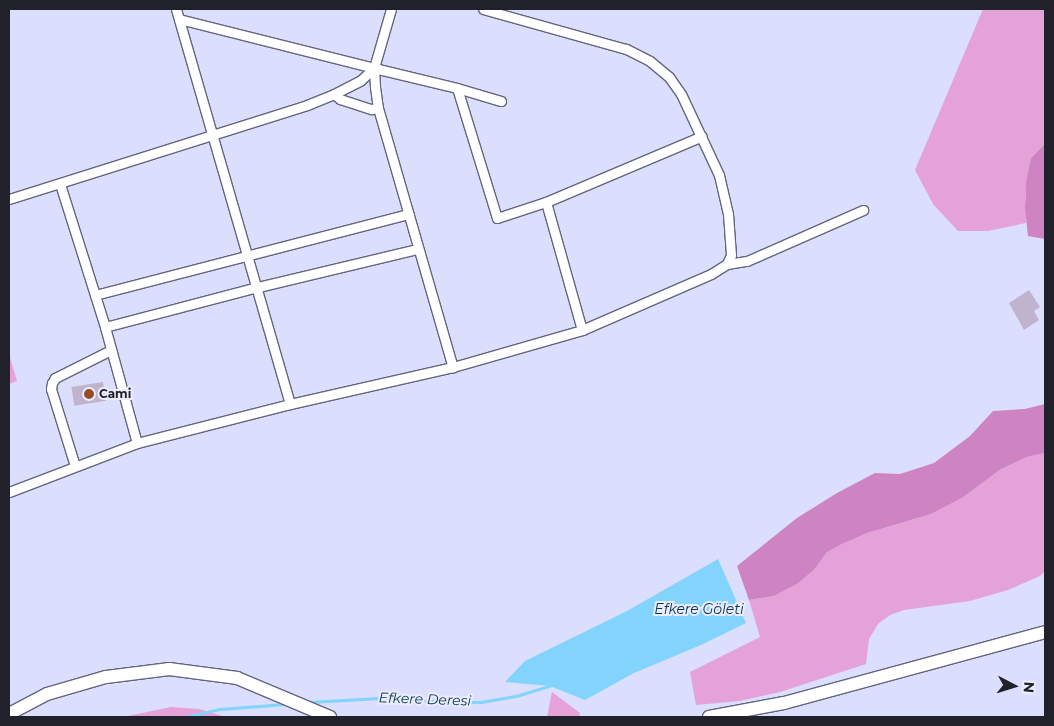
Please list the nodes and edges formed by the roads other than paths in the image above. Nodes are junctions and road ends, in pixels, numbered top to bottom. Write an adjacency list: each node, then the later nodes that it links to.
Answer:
1 (176, 9): 4 (street)
2 (391, 9): 5 (street)
3 (483, 9): 11 (street)
4 (179, 19): 5 (street); 10 (street)
5 (374, 68): 6 (street); 7 (street); 9 (street)
6 (457, 88): 8 (street); 14 (street)
7 (334, 94): 9 (street); 10 (street)
8 (501, 101)
9 (378, 108): 16 (street)
10 (212, 134): 12 (street); 18 (street)
11 (702, 136): 14 (street); 19 (street)
12 (60, 184): 13 (street); 21 (street)
13 (9, 200)
14 (546, 202): 23 (street)
15 (863, 210): 19 (street)
16 (409, 214): 17 (street); 18 (street)
17 (418, 249): 20 (street); 25 (street)
18 (248, 254): 20 (street); 21 (street)
19 (727, 264): 23 (street)
20 (258, 287): 22 (street); 26 (street)
21 (95, 295): 22 (street)
22 (105, 327): 24 (street)
23 (582, 330): 25 (street)
24 (112, 350): 27 (street); 28 (street)
25 (453, 367): 26 (street)
26 (290, 404): 27 (street)
27 (137, 443): 28 (street)
28 (75, 466): 29 (street)
29 (9, 492)
30 (1045, 632): 33 (street)
31 (9, 714): 32 (street)
32 (330, 717)
33 (709, 717)

